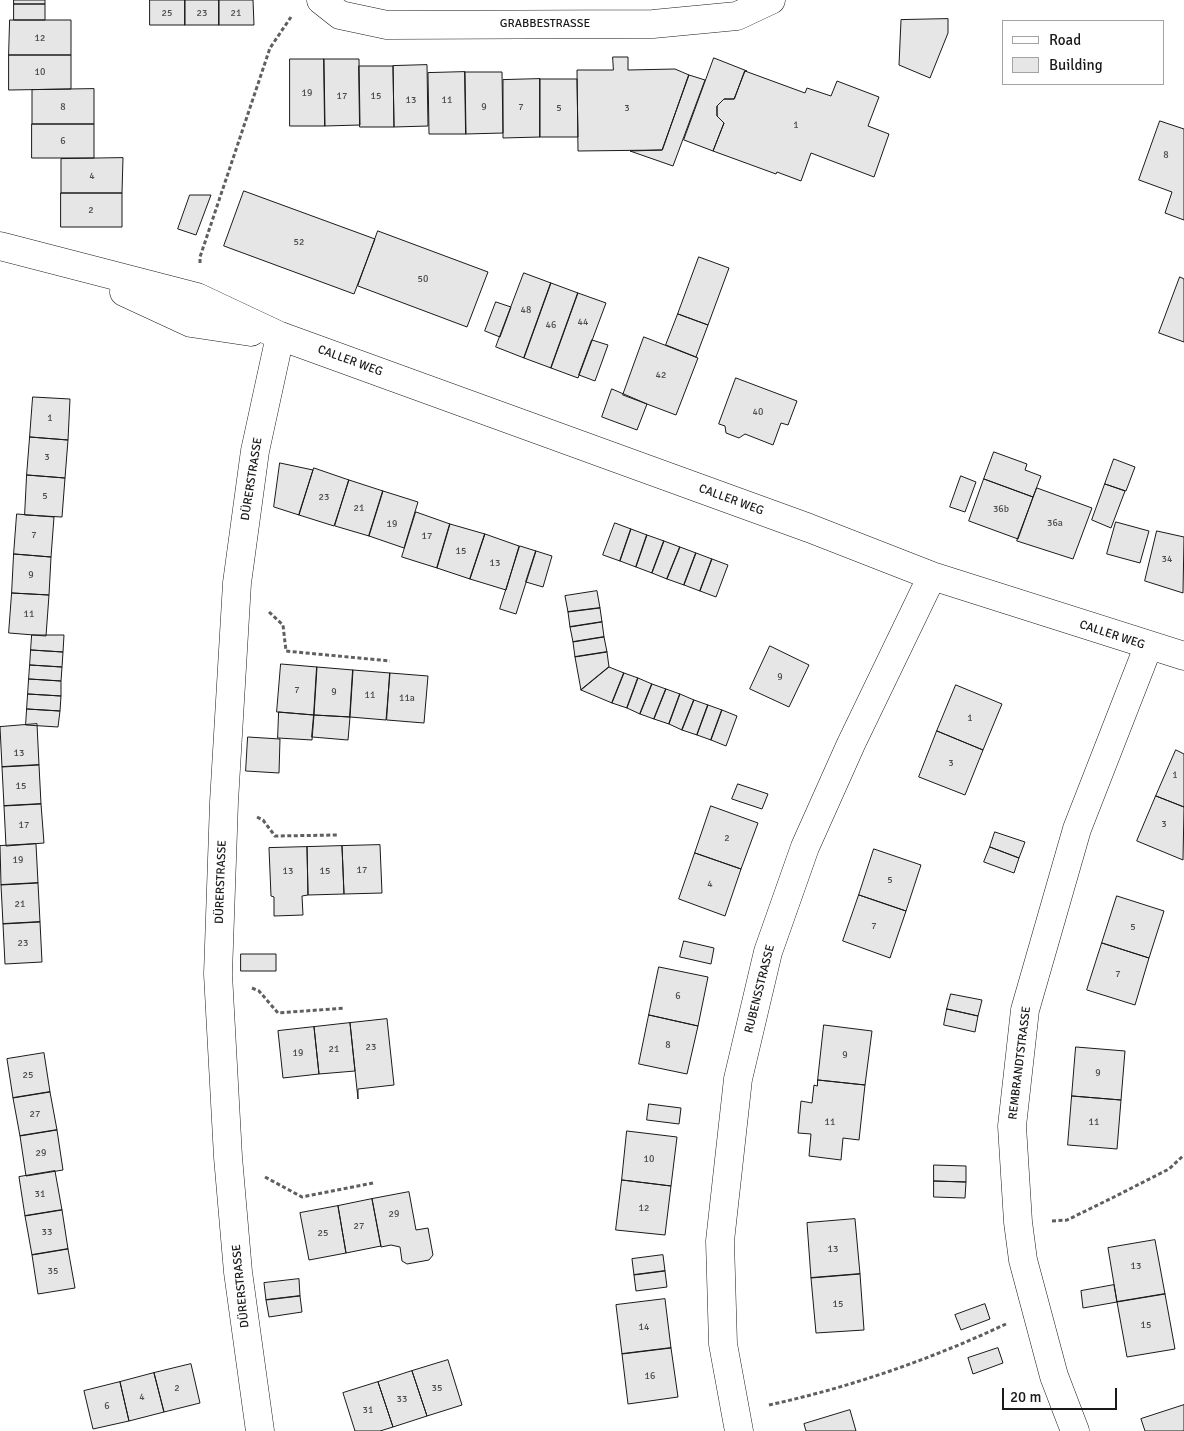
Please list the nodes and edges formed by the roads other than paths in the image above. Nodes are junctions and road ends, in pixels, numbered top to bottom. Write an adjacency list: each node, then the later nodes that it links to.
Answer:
1 (321, 0): 2 (street, GRABBESTRASSE)
2 (771, 0)
3 (0, 246): 4 (street, CALLER WEG)
4 (64, 264): 5 (street, CALLER WEG); 5 (street, CALLER WEG)
5 (280, 336): 6 (street, CALLER WEG); 9 (street, DÜRERSTRASSE)
6 (932, 576): 7 (street, CALLER WEG); 10 (street, RUBENSSTRASSE)
7 (1148, 647): 8 (street, CALLER WEG); 11 (street, REMBRANDTSTRASSE)
8 (1184, 656)
9 (260, 1431)
10 (739, 1431)
11 (1075, 1431)

